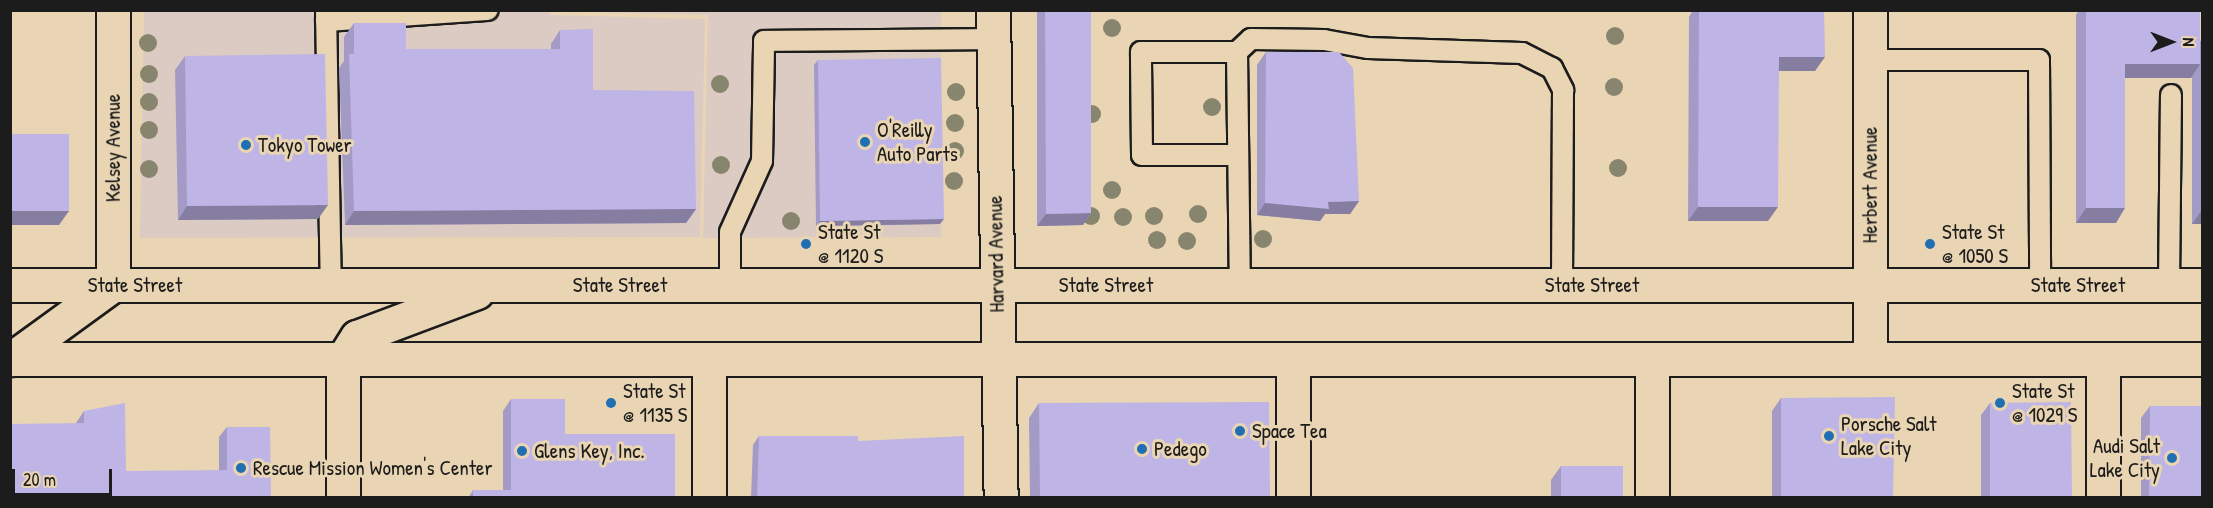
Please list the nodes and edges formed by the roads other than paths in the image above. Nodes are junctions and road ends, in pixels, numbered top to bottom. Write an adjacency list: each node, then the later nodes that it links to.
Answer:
1 (113, 10): 12 (main road, Kelsey Avenue)
2 (488, 10): 4 (lane)
3 (1870, 10): 7 (main road, Herbert Avenue)
4 (326, 16): 13 (lane)
5 (993, 25): 14 (lane); 15 (main road, Harvard Avenue)
6 (1237, 52): 9 (lane); 9 (lane); 17 (lane)
7 (1870, 60): 18 (main road, Herbert Avenue); 19 (lane)
8 (2171, 95): 20 (lane)
9 (1237, 154): 16 (lane)
10 (496, 284): 13 (main road, State Street); 14 (main road, State Street); 23 (main road)
11 (10, 285): 12 (main road, State Street)
12 (113, 285): 13 (main road, State Street); 22 (main road)
13 (331, 285)
14 (730, 285): 15 (main road, State Street)
15 (994, 285): 16 (main road, State Street); 25 (main road, Harvard Avenue)
16 (1240, 285): 17 (main road, State Street)
17 (1562, 285): 18 (main road, State Street)
18 (1870, 285): 19 (main road, State Street); 27 (main road, Herbert Avenue)
19 (2040, 285): 20 (main road, State Street)
20 (2169, 285): 21 (main road, State Street)
21 (2202, 285)
22 (11, 359): 23 (main road)
23 (343, 359): 24 (main road); 31 (main road)
24 (709, 359): 25 (main road); 32 (main road)
25 (1001, 359): 30 (main road); 33 (main road, Harvard Avenue)
26 (1652, 359): 27 (main road); 30 (main road); 35 (main road)
27 (1870, 359): 28 (main road)
28 (2103, 359): 29 (main road); 36 (main road)
29 (2202, 359)
30 (1293, 360): 34 (main road)
31 (343, 498)
32 (709, 498)
33 (1001, 498)
34 (1293, 498)
35 (1652, 498)
36 (2103, 498)

